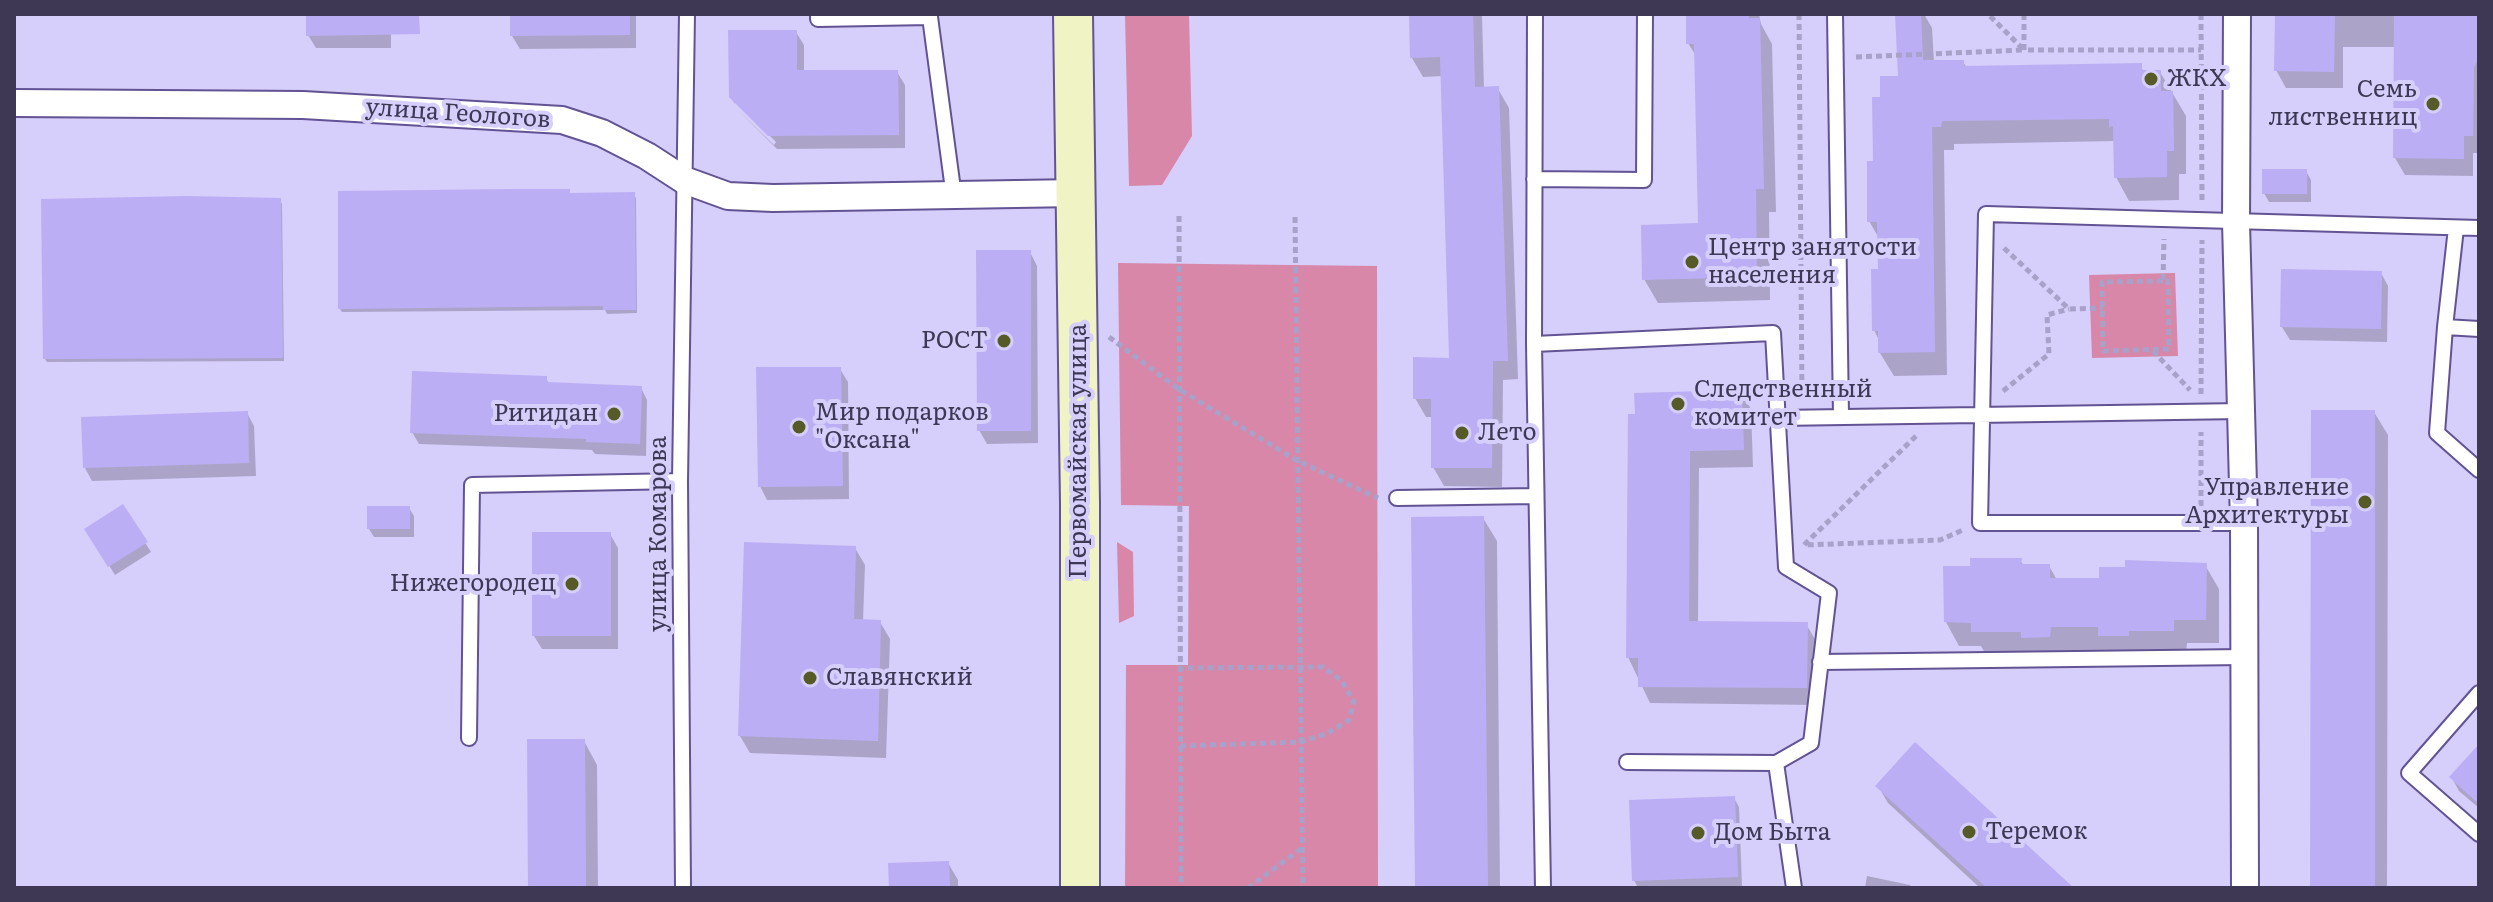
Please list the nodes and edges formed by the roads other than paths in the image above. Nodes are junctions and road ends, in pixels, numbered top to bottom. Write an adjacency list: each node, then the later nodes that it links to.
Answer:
1 (687, 14): 10 (lane, улица Комарова)
2 (818, 14): 12 (lane)
3 (1073, 14): 11 (main road, Первомайская улица)
4 (1535, 14): 9 (lane)
5 (1645, 14): 9 (lane)
6 (1835, 14): 21 (lane)
7 (2237, 14): 13 (street)
8 (14, 103): 10 (street, улица Геологов)
9 (1534, 179): 18 (lane)
10 (684, 180): 12 (street, улица Геологов); 24 (lane, улица Комарова)
11 (1077, 193): 12 (street, улица Геологов); 36 (main road, Первомайская улица)
12 (954, 197)
13 (2236, 222): 14 (lane); 19 (lane); 20 (street)
14 (2456, 228): 15 (lane); 16 (lane)
15 (2479, 228)
16 (2445, 327): 17 (lane); 23 (lane)
17 (2479, 329)
18 (1534, 344): 22 (lane); 25 (lane)
19 (1983, 411): 20 (lane); 21 (lane); 27 (lane)
20 (2242, 411): 27 (street)
21 (1841, 415): 22 (lane)
22 (1778, 418): 29 (lane)
23 (2479, 470)
24 (680, 481): 31 (lane); 35 (lane, улица Комарова)
25 (1536, 496): 26 (lane); 37 (lane)
26 (1397, 498)
27 (2244, 523): 28 (street)
28 (2245, 657): 29 (lane); 39 (street)
29 (1820, 662): 33 (lane)
30 (2479, 693): 34 (lane)
31 (469, 738)
32 (1627, 762): 33 (lane)
33 (1776, 763): 38 (lane)
34 (2479, 834)
35 (683, 888)
36 (1080, 888)
37 (1543, 888)
38 (1794, 888)
39 (2245, 888)

